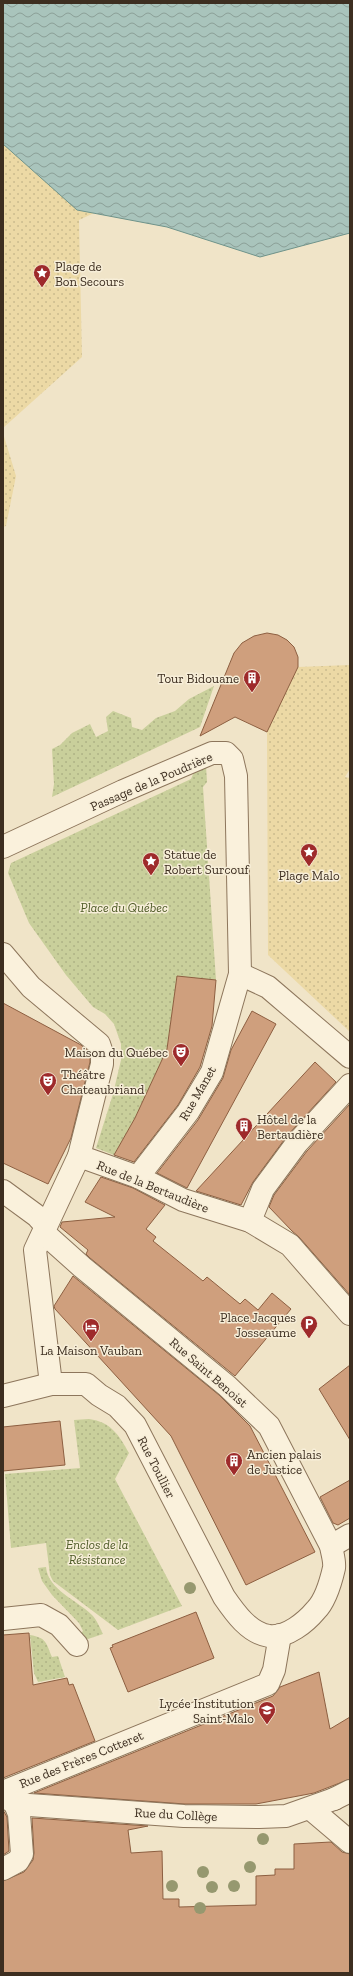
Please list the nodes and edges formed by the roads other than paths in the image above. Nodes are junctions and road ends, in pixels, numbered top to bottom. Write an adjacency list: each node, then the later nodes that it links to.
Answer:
1 (3, 847): 3 (street, Passage de la Poudrière)
2 (3, 954): 6 (street)
3 (240, 974): 4 (street); 7 (street, Rue Manet)
4 (350, 1057)
5 (350, 1085): 9 (street)
6 (79, 1156): 7 (street, Rue de la Bertaudière); 10 (street)
7 (138, 1177): 9 (street, Rue de la Bertaudière)
8 (3, 1191): 10 (street, Rue Saint Benoist)
9 (250, 1221): 11 (street, Rue de la Bertaudière)
10 (45, 1229): 12 (street); 15 (street, Rue Saint Benoist)
11 (350, 1314)
12 (50, 1384): 13 (street, Rue Toullier); 17 (street, Rue Toullier)
13 (3, 1396)
14 (350, 1536): 15 (street)
15 (331, 1546): 17 (street, Rue Saint Benoist)
16 (3, 1619): 18 (street)
17 (280, 1635): 20 (street, Rue des Frères Cotteret)
18 (77, 1645)
19 (342, 1795): 21 (street, Rue du Collège)
20 (7, 1796): 21 (street, Rue du Collège); 23 (street)
21 (311, 1808): 22 (street)
22 (350, 1842)
23 (3, 1869)

